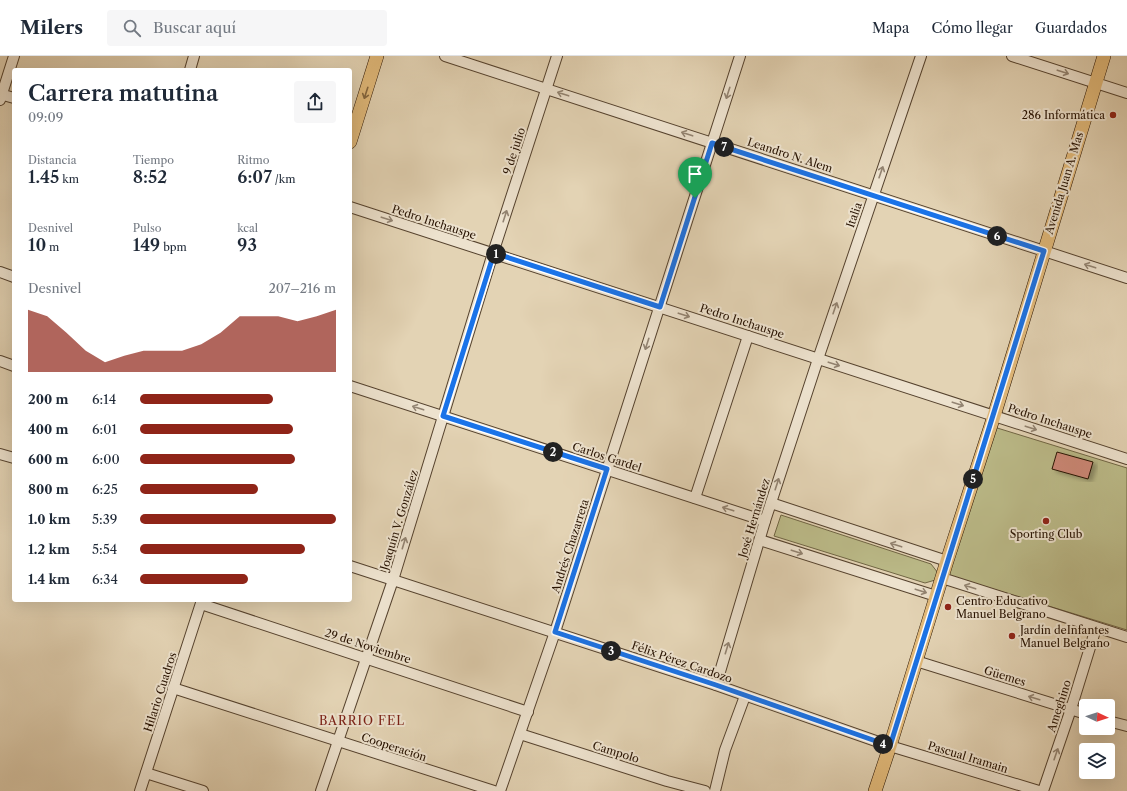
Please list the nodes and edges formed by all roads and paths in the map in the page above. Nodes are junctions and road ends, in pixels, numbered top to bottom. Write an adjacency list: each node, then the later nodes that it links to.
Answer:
1 (14, 56): 14 (street)
2 (194, 56): 10 (street)
3 (378, 56): 16 (main road, one-way to 16)
4 (445, 56): 12 (street, Leandro N. Alem)
5 (557, 56): 12 (street, 9 de julio)
6 (740, 56): 17 (street, Andrés Chazarreta, one-way to 17)
7 (921, 56): 18 (street, Italia, one-way to 7)
8 (1012, 56): 11 (street, one-way to 11)
9 (1104, 56): 11 (main road, Avenida Juan A. Mas)
10 (191, 68)
11 (1095, 83): 13 (street); 20 (main road, Avenida Juan A. Mas)
12 (546, 89): 17 (street, Leandro N. Alem, one-way to 12); 21 (street, 9 de julio, one-way to 12)
13 (1127, 93)
14 (1, 96): 15 (street)
15 (12, 98)
16 (352, 136)
17 (712, 143): 18 (street, Leandro N. Alem); 25 (street, Andrés Chazarreta)
18 (874, 195): 20 (street, Leandro N. Alem); 27 (street, Italia, one-way to 18)
19 (352, 208): 21 (street, Pedro Inchauspe, one-way to 21)
20 (1044, 251): 24 (street, Leandro N. Alem, one-way to 20); 32 (main road, Avenida Juan A. Mas)
21 (494, 253): 25 (street, Pedro Inchauspe); 31 (street, Joaquín V. González)
22 (0, 272): 23 (street)
23 (12, 276)
24 (1127, 278)
25 (660, 307): 26 (street, Pedro Inchauspe, one-way to 26); 36 (street, Andrés Chazarreta, one-way to 36)
26 (748, 336): 27 (street, Pedro Inchauspe); 37 (street)
27 (818, 359): 32 (street, Pedro Inchauspe, one-way to 32); 38 (street, José Hernández, one-way to 27)
28 (0, 361): 29 (street)
29 (12, 365)
30 (352, 387): 31 (street, Carlos Gardel, one-way to 30)
31 (443, 416): 36 (street, Carlos Gardel); 44 (street, Joaquín V. González, one-way to 31)
32 (994, 416): 35 (street, Pedro Inchauspe, one-way to 35); 41 (main road, Avenida Juan A. Mas)
33 (0, 454): 34 (street)
34 (12, 457)
35 (1127, 459)
36 (607, 469): 37 (street, Carlos Gardel); 48 (street, Andrés Chazarreta)
37 (695, 498): 39 (street, Carlos Gardel, one-way to 37)
38 (771, 503): 39 (street, José Hernández); 41 (street, one-way to 38)
39 (765, 521): 40 (street, José Hernández)
40 (760, 540): 45 (street, one-way to 45); 52 (street, José Hernández, one-way to 40)
41 (947, 561): 43 (main road, Avenida Juan A. Mas)
42 (352, 567): 44 (street, Félix Pérez Cardozo)
43 (942, 578): 45 (main road, Avenida Juan A. Mas); 47 (street, one-way to 43)
44 (393, 580): 48 (street, Félix Pérez Cardozo); 50 (street, Joaquín V. González)
45 (936, 596): 51 (main road, Avenida Juan A. Mas)
46 (201, 602): 50 (street, 29 de Noviembre); 53 (street, Hilario Cuadros)
47 (1096, 628): 49 (street); 55 (street, Ameghino)
48 (555, 632): 52 (street, Félix Pérez Cardozo); 56 (street, Andrés Chazarreta)
49 (1127, 637)
50 (366, 658): 56 (street, 29 de Noviembre); 61 (street, Joaquín V. González)
51 (916, 661): 55 (street, Güemes, one-way to 51); 62 (main road, Avenida Juan A. Mas)
52 (716, 685): 54 (street, Félix Pérez Cardozo)
53 (173, 688): 61 (street, Cooperación); 63 (street, Hilario Cuadros)
54 (745, 696): 62 (street, Félix Pérez Cardozo); 70 (street)
55 (1071, 709): 57 (street, Güemes); 74 (street, Ameghino, one-way to 55)
56 (528, 712): 60 (street, Andrés Chazarreta)
57 (1079, 712)
58 (1115, 722): 59 (street)
59 (1127, 726)
60 (520, 734): 68 (street, Andrés Chazarreta); 69 (street, Campolo)
61 (338, 741): 66 (street, Joaquín V. González); 67 (street, Cooperación)
62 (890, 746): 72 (main road, Avenida Juan A. Mas); 73 (street, Pascual Iramain)
63 (146, 773): 64 (street, Hilario Cuadros); 65 (street)
64 (140, 791)
65 (203, 791)
66 (320, 791)
67 (494, 791)
68 (500, 791)
69 (705, 791)
70 (715, 791): 71 (street)
71 (723, 791)
72 (874, 791)
73 (1039, 791)
74 (1043, 791)

